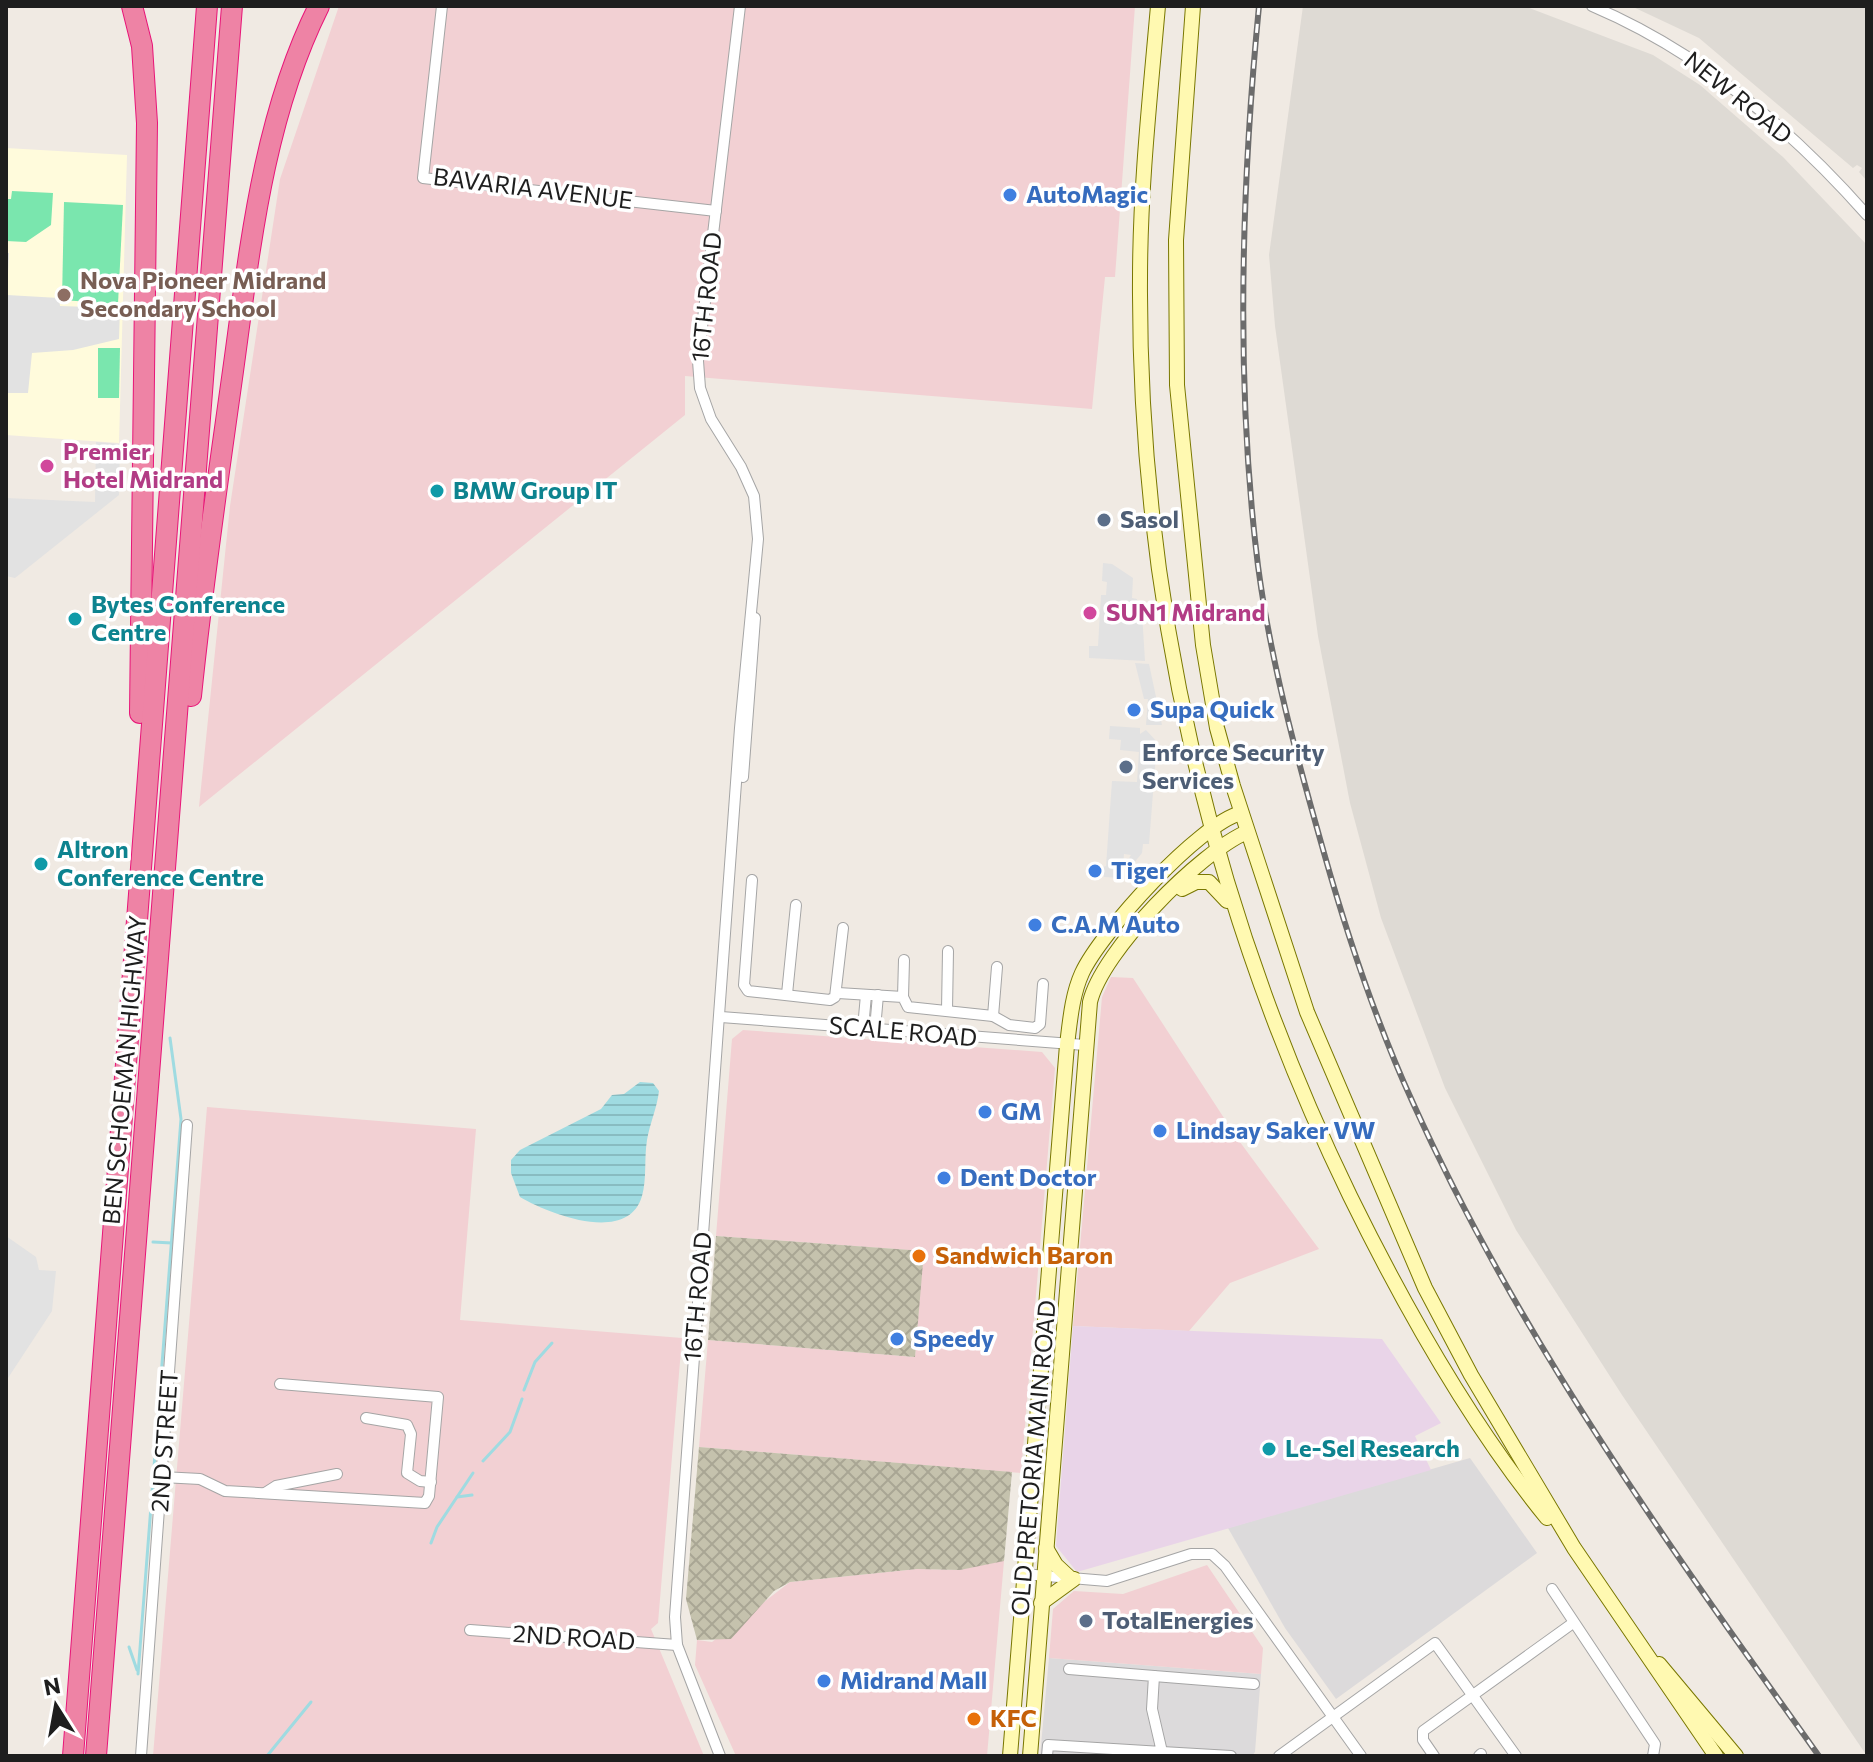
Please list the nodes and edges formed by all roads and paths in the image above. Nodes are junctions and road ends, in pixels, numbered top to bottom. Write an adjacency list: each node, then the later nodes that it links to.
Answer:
1 (132, 6): 18 (highway)
2 (207, 6): 18 (highway, BEN SCHOEMAN HIGHWAY)
3 (232, 6): 17 (highway, BEN SCHOEMAN HIGHWAY)
4 (442, 6): 10 (street, BAVARIA AVENUE)
5 (740, 6): 10 (street, 16TH ROAD)
6 (1158, 6): 13 (main road)
7 (1193, 6): 12 (main road)
8 (1592, 6): 11 (street, NEW ROAD)
9 (318, 8): 17 (highway)
10 (716, 211): 33 (street, 16TH ROAD)
11 (1867, 215)
12 (1241, 813): 13 (main road, OLD PRETORIA MAIN ROAD); 14 (main road)
13 (1211, 827): 15 (main road); 35 (main road, OLD PRETORIA MAIN ROAD)
14 (1247, 832): 15 (main road, OLD PRETORIA MAIN ROAD); 45 (main road)
15 (1217, 850): 19 (main road, OLD PRETORIA MAIN ROAD); 22 (main road)
16 (752, 880): 28 (street)
17 (167, 882): 62 (highway, BEN SCHOEMAN HIGHWAY)
18 (138, 892): 61 (highway, BEN SCHOEMAN HIGHWAY)
19 (1166, 898): 22 (main road); 36 (main road, OLD PRETORIA MAIN ROAD)
20 (796, 905): 28 (street)
21 (843, 928): 27 (street)
22 (1240, 930): 45 (main road)
23 (948, 951): 31 (street)
24 (904, 960): 30 (street)
25 (997, 967): 32 (street)
26 (1043, 984): 32 (street)
27 (838, 993): 28 (street); 29 (street)
28 (787, 994)
29 (872, 995): 30 (street); 34 (street)
30 (903, 997): 31 (street)
31 (947, 1010): 32 (street)
32 (993, 1016)
33 (721, 1017): 34 (street, SCALE ROAD); 53 (street, 16TH ROAD)
34 (869, 1029): 35 (street, SCALE ROAD)
35 (1067, 1045): 36 (street, SCALE ROAD); 46 (main road, OLD PRETORIA MAIN ROAD)
36 (1085, 1045): 44 (main road, OLD PRETORIA MAIN ROAD)
37 (187, 1125): 41 (street, 2ND STREET)
38 (280, 1384): 42 (street)
39 (366, 1418): 42 (street)
40 (337, 1474): 43 (street)
41 (162, 1477): 43 (street); 63 (street, 2ND STREET)
42 (431, 1482): 43 (street)
43 (265, 1493)
44 (1046, 1548): 47 (main road, OLD PRETORIA MAIN ROAD); 48 (main road)
45 (1574, 1548): 54 (main road)
46 (1023, 1574): 47 (street); 65 (main road, OLD PRETORIA MAIN ROAD)
47 (1043, 1577): 48 (street); 50 (main road, OLD PRETORIA MAIN ROAD)
48 (1072, 1578): 50 (main road); 59 (street)
49 (1552, 1589): 51 (street)
50 (1041, 1603): 66 (main road, OLD PRETORIA MAIN ROAD)
51 (1573, 1623): 58 (street); 73 (street)
52 (470, 1630): 53 (street, 2ND ROAD)
53 (677, 1645): 64 (street, 16TH ROAD)
54 (1647, 1653): 74 (main road); 75 (main road)
55 (1069, 1669): 56 (street)
56 (1154, 1676): 57 (street); 60 (street)
57 (1254, 1684)
58 (1473, 1696): 59 (street); 71 (street); 72 (street)
59 (1332, 1716): 69 (street); 70 (street)
60 (1162, 1754): 67 (street); 68 (street)
61 (73, 1756)
62 (96, 1756)
63 (141, 1756)
64 (720, 1756)
65 (1010, 1756)
66 (1030, 1756)
67 (1047, 1756)
68 (1231, 1756)
69 (1279, 1756)
70 (1361, 1756)
71 (1434, 1756)
72 (1516, 1756)
73 (1653, 1756)
74 (1716, 1756)
75 (1736, 1756)

